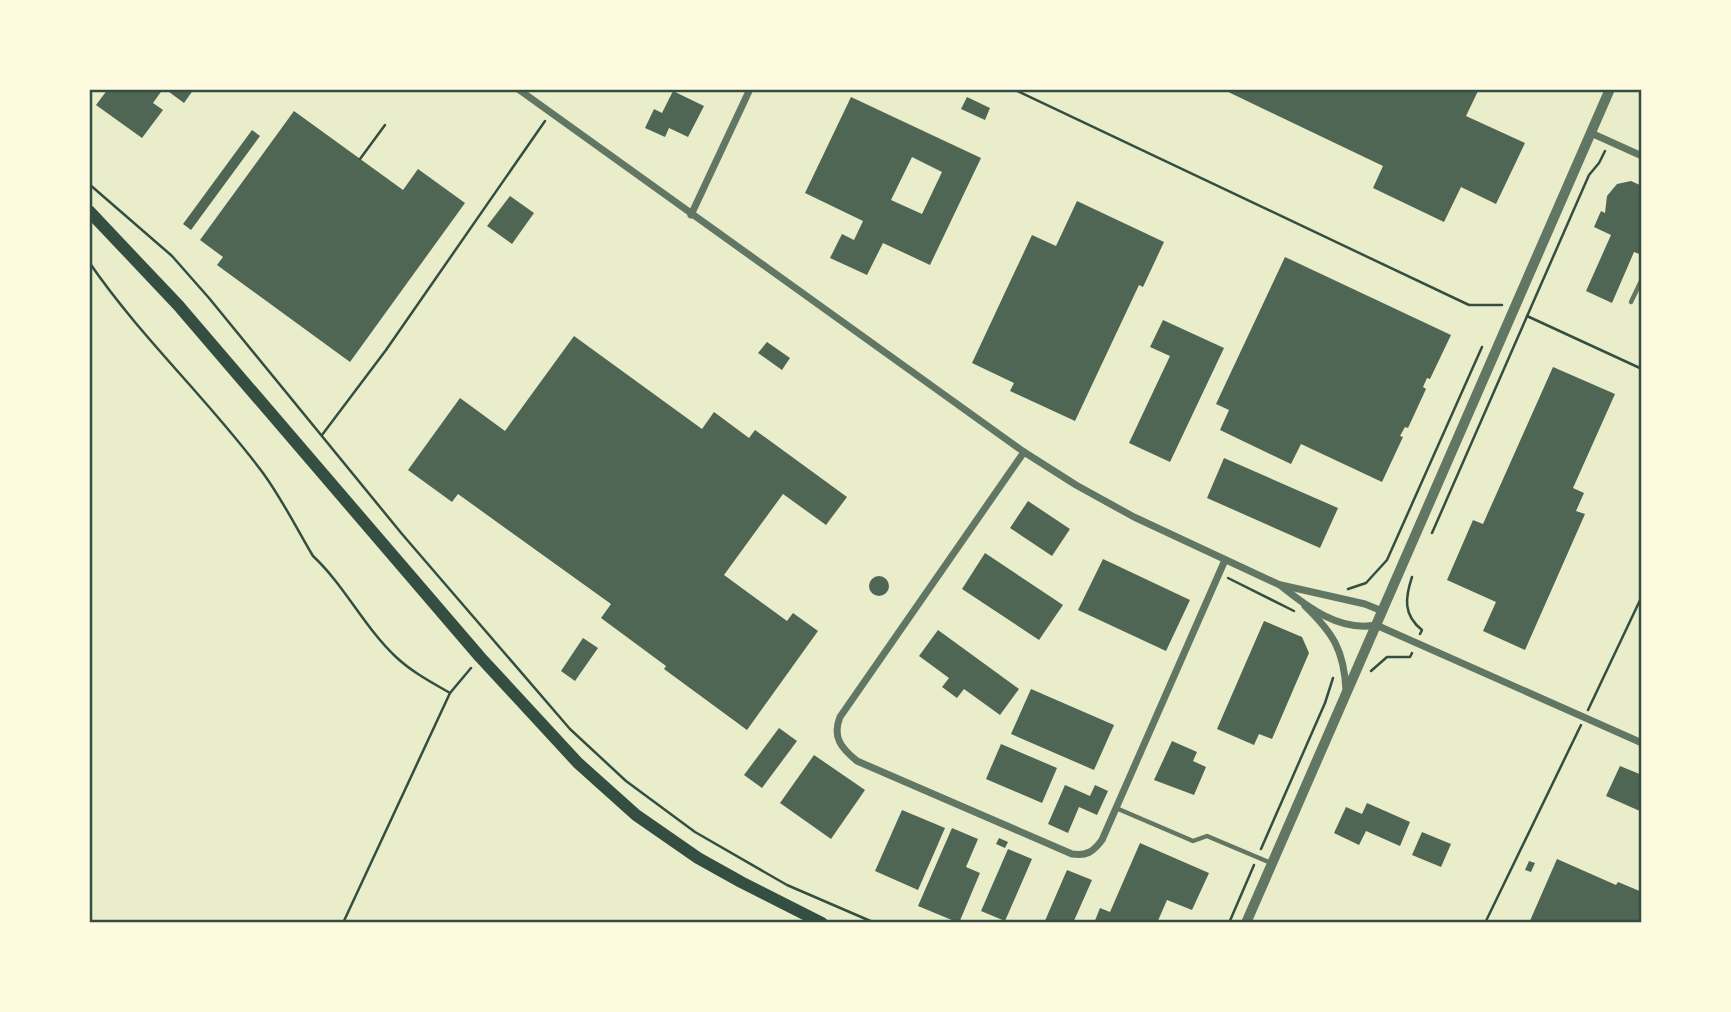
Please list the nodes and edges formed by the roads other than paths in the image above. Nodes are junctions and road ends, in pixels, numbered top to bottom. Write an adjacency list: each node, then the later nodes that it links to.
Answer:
1 (518, 89): 7 (street)
2 (750, 89): 7 (street)
3 (1610, 89): 4 (street)
4 (1591, 133): 5 (street); 14 (street)
5 (1642, 156)
6 (89, 211): 20 (main road)
7 (691, 215): 10 (street)
8 (1642, 279): 9 (lane)
9 (1631, 302)
10 (1024, 452): 11 (street); 18 (street)
11 (1225, 560): 12 (street); 18 (street)
12 (1280, 585): 13 (street); 14 (street)
13 (1297, 599): 15 (street); 16 (street)
14 (1382, 611): 15 (street)
15 (1376, 625): 16 (street); 17 (street)
16 (1346, 692): 19 (street)
17 (1642, 743)
18 (1116, 808): 19 (lane)
19 (1272, 863): 21 (street)
20 (822, 923)
21 (1246, 923)

